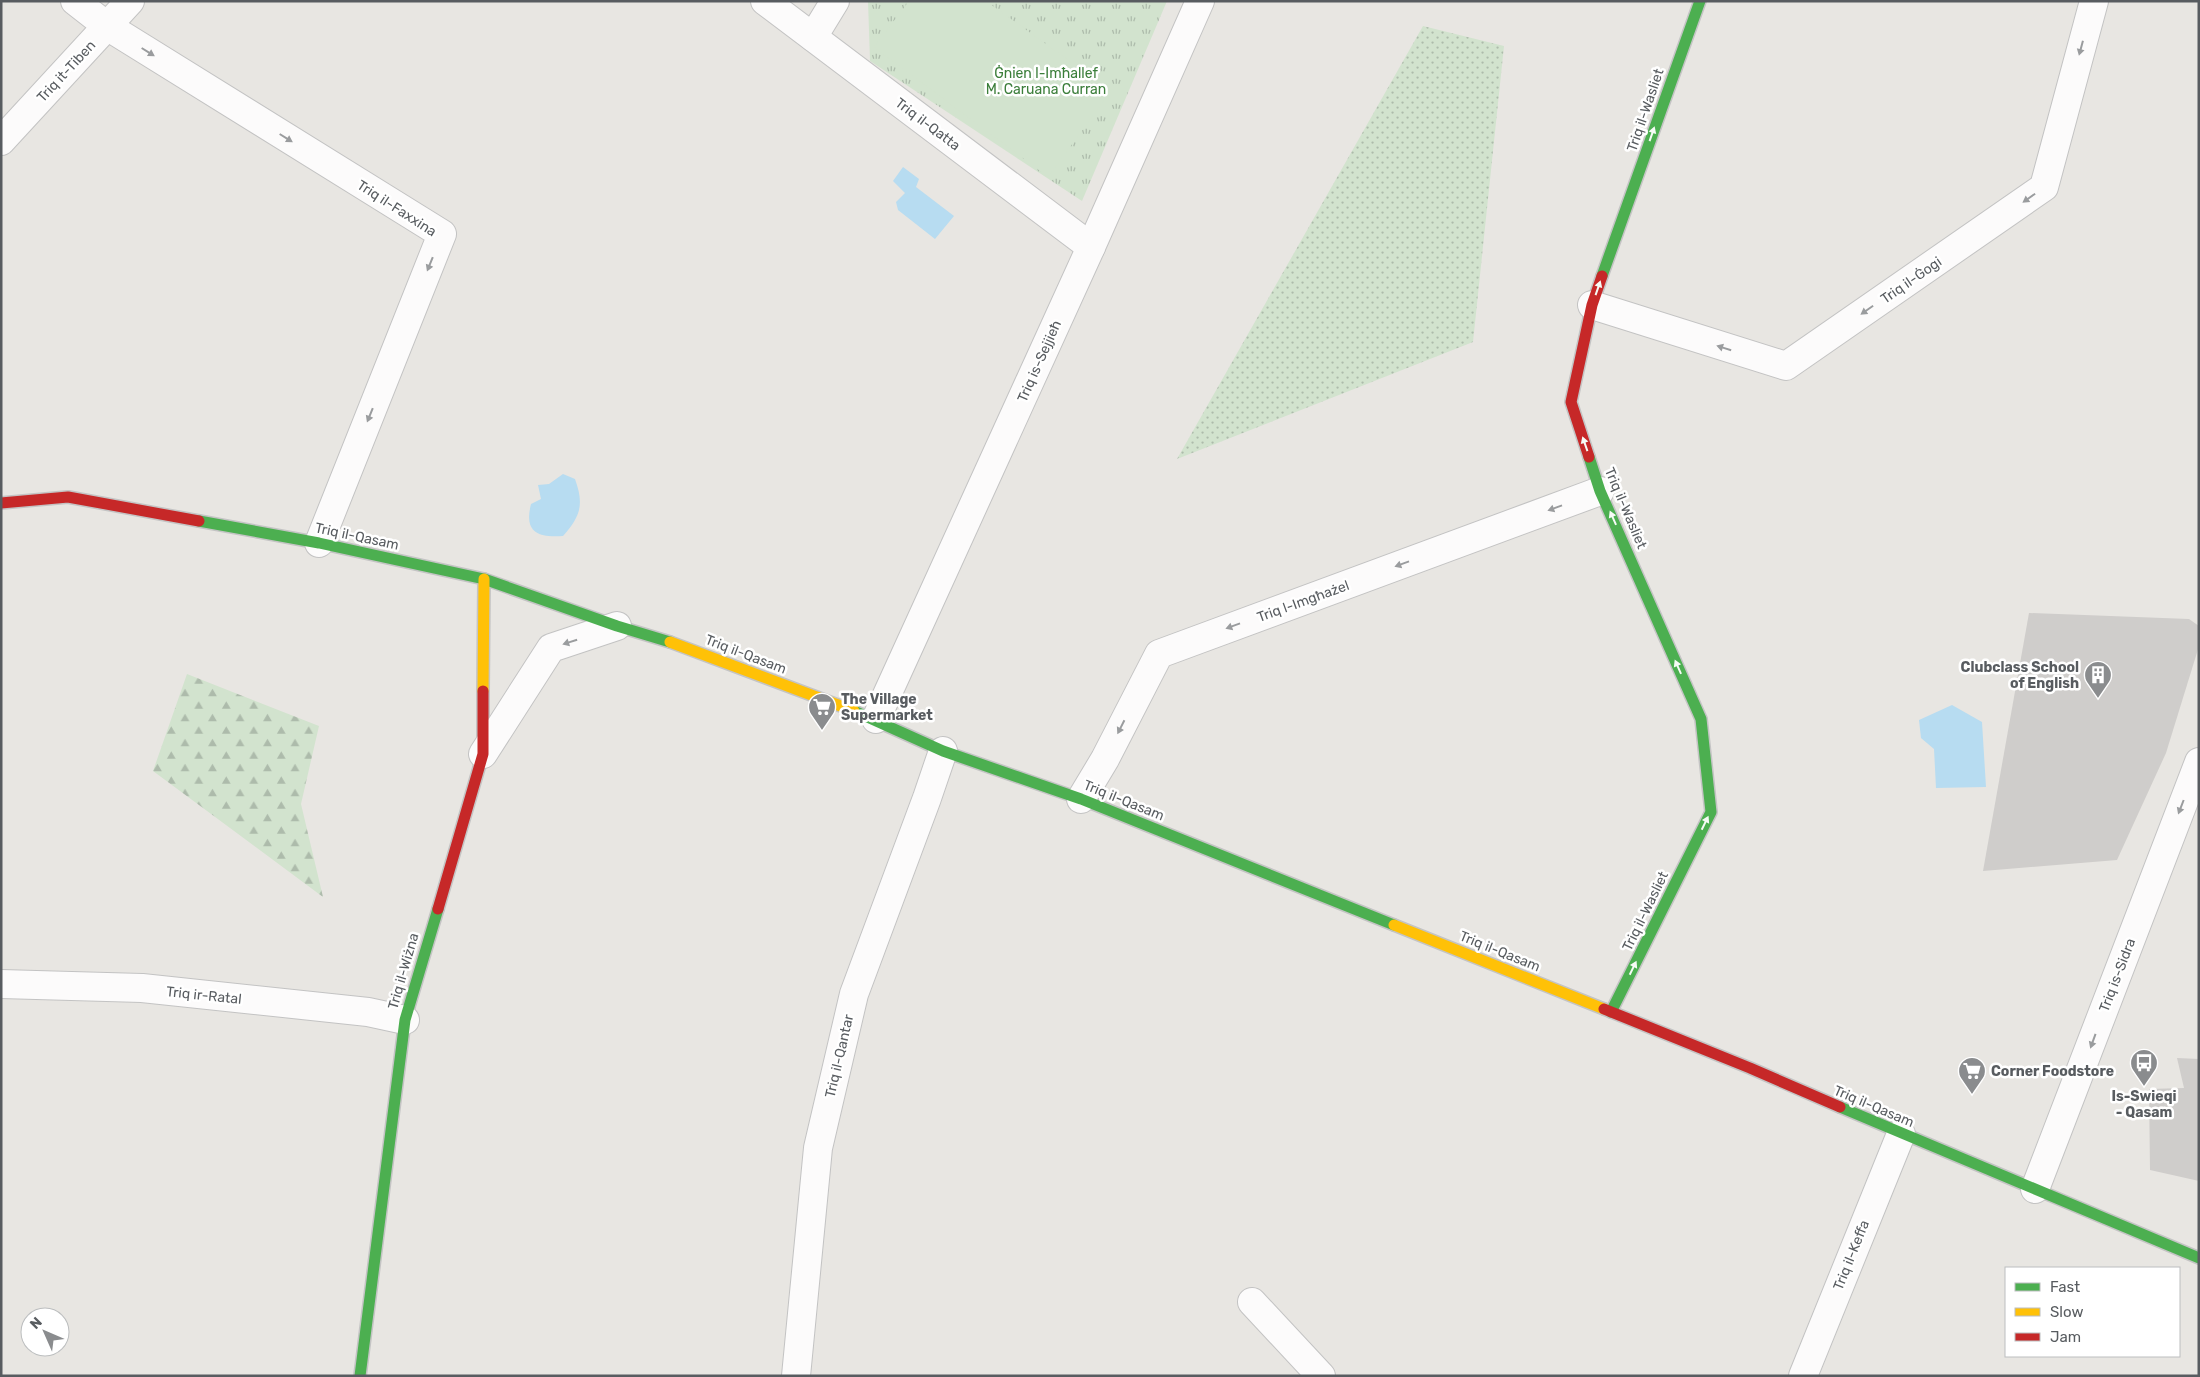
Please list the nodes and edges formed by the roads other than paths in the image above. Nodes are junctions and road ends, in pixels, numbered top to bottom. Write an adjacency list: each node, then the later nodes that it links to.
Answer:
1 (75, 1): 8 (street, Triq il-Faxxina)
2 (130, 1): 8 (street, Triq it-Tiben)
3 (765, 1): 9 (street, Triq il-Qatta)
4 (835, 1): 9 (street)
5 (1200, 1): 11 (street, Triq is-Sejjieħ)
6 (1700, 1): 12 (street, Triq il-Wasliet, one-way to 6)
7 (2094, 1): 12 (street, Triq il-Ġogi, one-way to 12)
8 (107, 26): 10 (street, Triq it-Tiben); 15 (street, Triq il-Faxxina, one-way to 15)
9 (813, 37): 11 (street, Triq il-Qatta)
10 (1, 141)
11 (1091, 247): 18 (street, Triq is-Sejjieħ)
12 (1592, 305): 13 (street, Triq il-Wasliet, one-way to 12)
13 (1600, 491): 22 (street, Triq l-Imgħażel, one-way to 22); 24 (street, Triq il-Wasliet, one-way to 13)
14 (1, 503): 15 (street, Triq il-Qasam)
15 (319, 543): 16 (street, Triq il-Qasam)
16 (484, 579): 17 (street, Triq il-Qasam); 20 (street, Triq il-Wiżna)
17 (617, 626): 18 (street, Triq il-Qasam); 20 (street, one-way to 20)
18 (876, 719): 19 (street, Triq il-Qasam)
19 (943, 751): 22 (street, Triq il-Qasam); 31 (street, Triq il-Qantar)
20 (483, 754): 25 (street, Triq il-Wiżna)
21 (2199, 762): 27 (street, Triq is-Sidra, one-way to 27)
22 (1081, 798): 24 (street, Triq il-Qasam)
23 (1, 984): 25 (street, Triq ir-Ratal)
24 (1612, 1012): 26 (street, Triq il-Qasam)
25 (405, 1020): 30 (street, Triq il-Wiżna)
26 (1901, 1134): 27 (street, Triq il-Qasam); 33 (street, Triq il-Keffa)
27 (2035, 1189): 28 (street, Triq il-Qasam)
28 (2199, 1258)
29 (1252, 1302): 32 (street)
30 (360, 1376)
31 (796, 1376)
32 (1321, 1376)
33 (1803, 1376)

